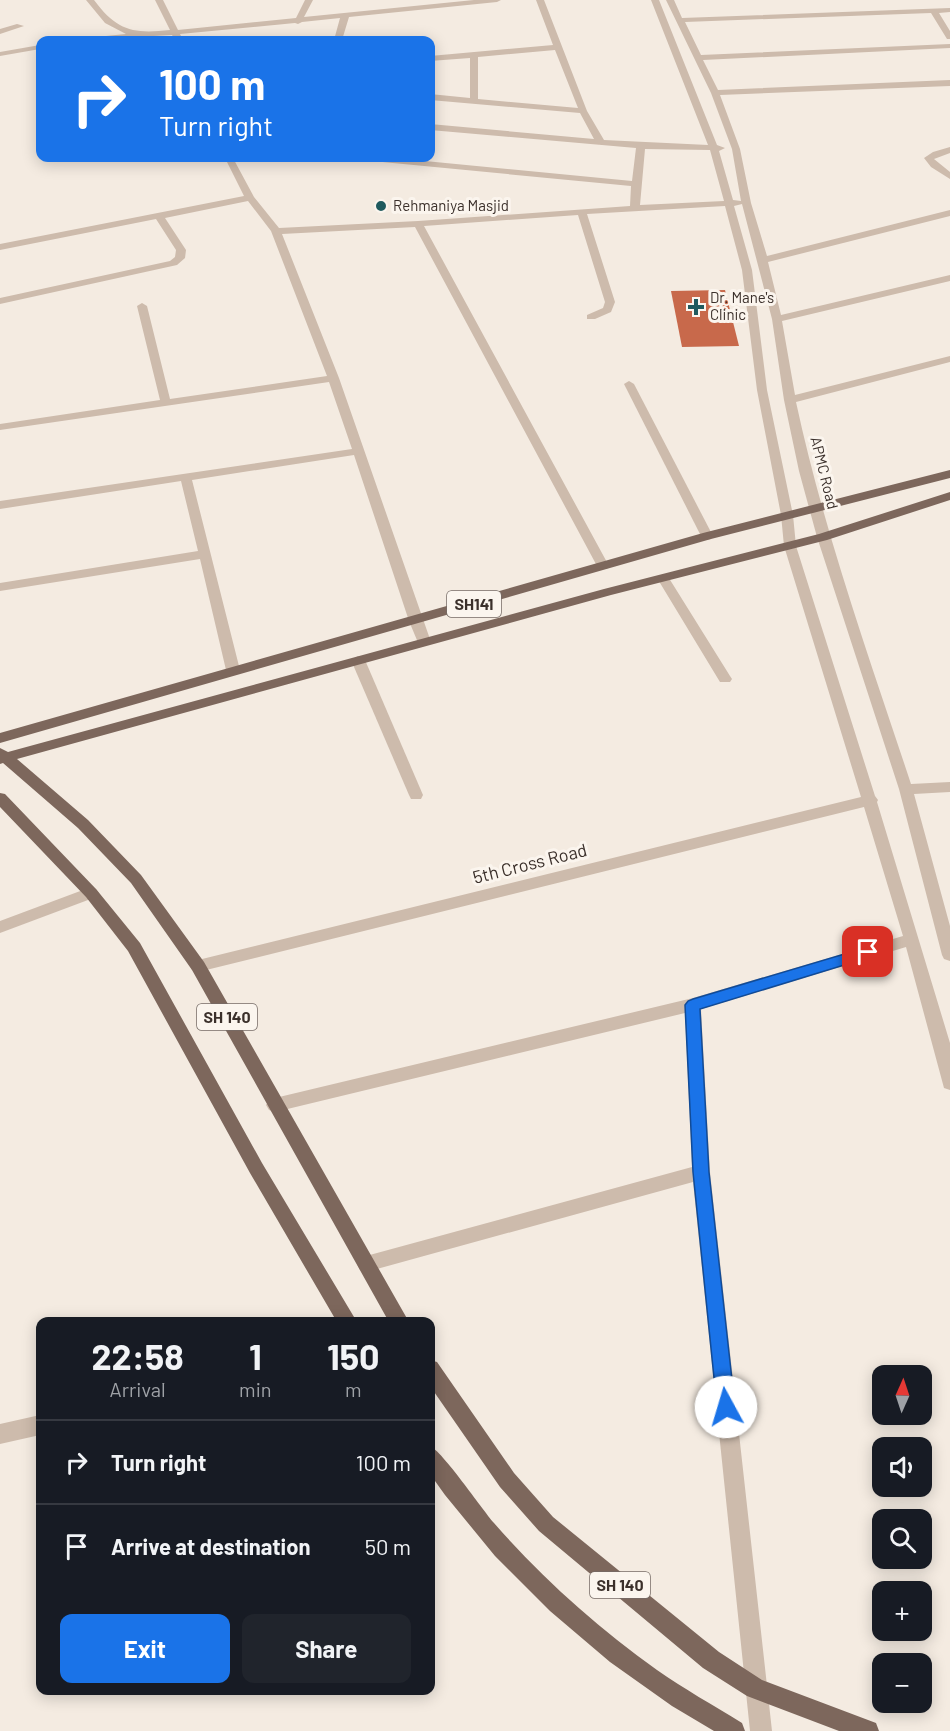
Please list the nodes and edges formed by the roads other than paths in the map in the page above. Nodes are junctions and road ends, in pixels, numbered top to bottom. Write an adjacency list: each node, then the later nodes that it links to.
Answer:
1 (90, 0): 18 (street)
2 (159, 0): 20 (street)
3 (309, 0): 15 (street)
4 (399, 0): 11 (street)
5 (497, 0): 9 (street)
6 (540, 0): 24 (street)
7 (654, 0): 38 (street)
8 (670, 0): 14 (street, APMC Road)
9 (468, 2): 11 (street)
10 (950, 10): 12 (street)
11 (398, 11): 13 (street)
12 (934, 11): 14 (street); 22 (street)
13 (345, 16): 15 (street); 21 (street)
14 (680, 20): 29 (street, APMC Road)
15 (298, 22): 20 (street)
16 (20, 26): 17 (street)
17 (0, 32)
18 (148, 35): 19 (street); 20 (street)
19 (136, 36)
20 (177, 36)
21 (339, 36)
22 (950, 37)
23 (950, 46): 29 (street)
24 (558, 47): 27 (street); 34 (street)
25 (36, 48): 26 (street)
26 (0, 54)
27 (474, 55): 28 (street); 33 (street)
28 (435, 58)
29 (699, 58): 31 (street, APMC Road)
30 (950, 83): 31 (street)
31 (715, 93): 39 (street, APMC Road)
32 (435, 97): 33 (street)
33 (474, 101): 34 (street)
34 (583, 111): 36 (street)
35 (435, 128): 36 (street)
36 (601, 143): 37 (street)
37 (641, 146): 38 (street); 44 (street)
38 (714, 148): 39 (street); 46 (street)
39 (736, 148): 47 (street, APMC Road)
40 (950, 150): 43 (street)
41 (231, 162): 45 (street)
42 (413, 162): 44 (street)
43 (950, 176)
44 (636, 184): 48 (street)
45 (250, 198): 51 (street); 53 (street)
46 (728, 203): 47 (street); 48 (street); 73 (street)
47 (746, 203): 55 (street, APMC Road)
48 (635, 208): 49 (street)
49 (582, 213): 52 (street); 59 (street)
50 (950, 213): 55 (street)
51 (159, 216): 54 (street); 57 (street)
52 (418, 224): 53 (street); 78 (street)
53 (276, 231): 62 (street)
54 (0, 247)
55 (763, 260): 60 (street, APMC Road)
56 (950, 278): 60 (street)
57 (0, 301)
58 (142, 306): 65 (street)
59 (591, 317)
60 (777, 319): 64 (street, APMC Road)
61 (950, 359): 64 (street)
62 (333, 378): 65 (street); 67 (street)
63 (629, 384): 74 (street)
64 (790, 400): 72 (street, APMC Road)
65 (166, 404): 66 (street)
66 (0, 427)
67 (359, 451): 69 (street); 81 (street)
68 (950, 474): 72 (main road, SH141)
69 (186, 477): 71 (street); 77 (street)
70 (950, 496): 75 (main road)
71 (0, 505)
72 (816, 508): 73 (main road, SH141); 75 (street, APMC Road)
73 (787, 515): 74 (main road, SH141); 76 (street)
74 (707, 536): 78 (main road, SH141)
75 (823, 537): 76 (main road); 89 (street, APMC Road)
76 (790, 546): 79 (main road); 92 (street)
77 (206, 554): 80 (street); 84 (street)
78 (603, 566): 81 (main road, SH141)
79 (663, 578): 82 (main road); 85 (street)
80 (0, 587)
81 (415, 621): 82 (street); 84 (main road, SH141)
82 (424, 642): 83 (main road)
83 (358, 660): 87 (main road); 90 (street)
84 (233, 670): 86 (main road, SH141)
85 (725, 679)
86 (0, 738)
87 (2, 756): 98 (main road, SH 140)
88 (950, 787): 89 (street)
89 (906, 789): 94 (street, APMC Road)
90 (416, 795)
91 (0, 798): 93 (main road, SH 140)
92 (871, 800): 96 (street); 98 (street, 5th Cross Road)
93 (91, 893): 95 (street); 104 (main road, SH 140)
94 (946, 925): 97 (street, APMC Road)
95 (0, 927)
96 (912, 939): 99 (street); 100 (street)
97 (950, 956)
98 (198, 966): 101 (main road, SH 140)
99 (693, 1005): 101 (street); 102 (street)
100 (950, 1083)
101 (275, 1105): 103 (main road, SH 140)
102 (701, 1172): 103 (street); 110 (street)
103 (366, 1264): 105 (main road, SH 140)
104 (345, 1317)
105 (397, 1317)
106 (435, 1376): 110 (main road, SH 140)
107 (36, 1426): 108 (street)
108 (0, 1434)
109 (435, 1463): 111 (main road, SH 140)
110 (755, 1688): 112 (street); 113 (main road, SH 140)
111 (734, 1731)
112 (761, 1731)
113 (868, 1731)

